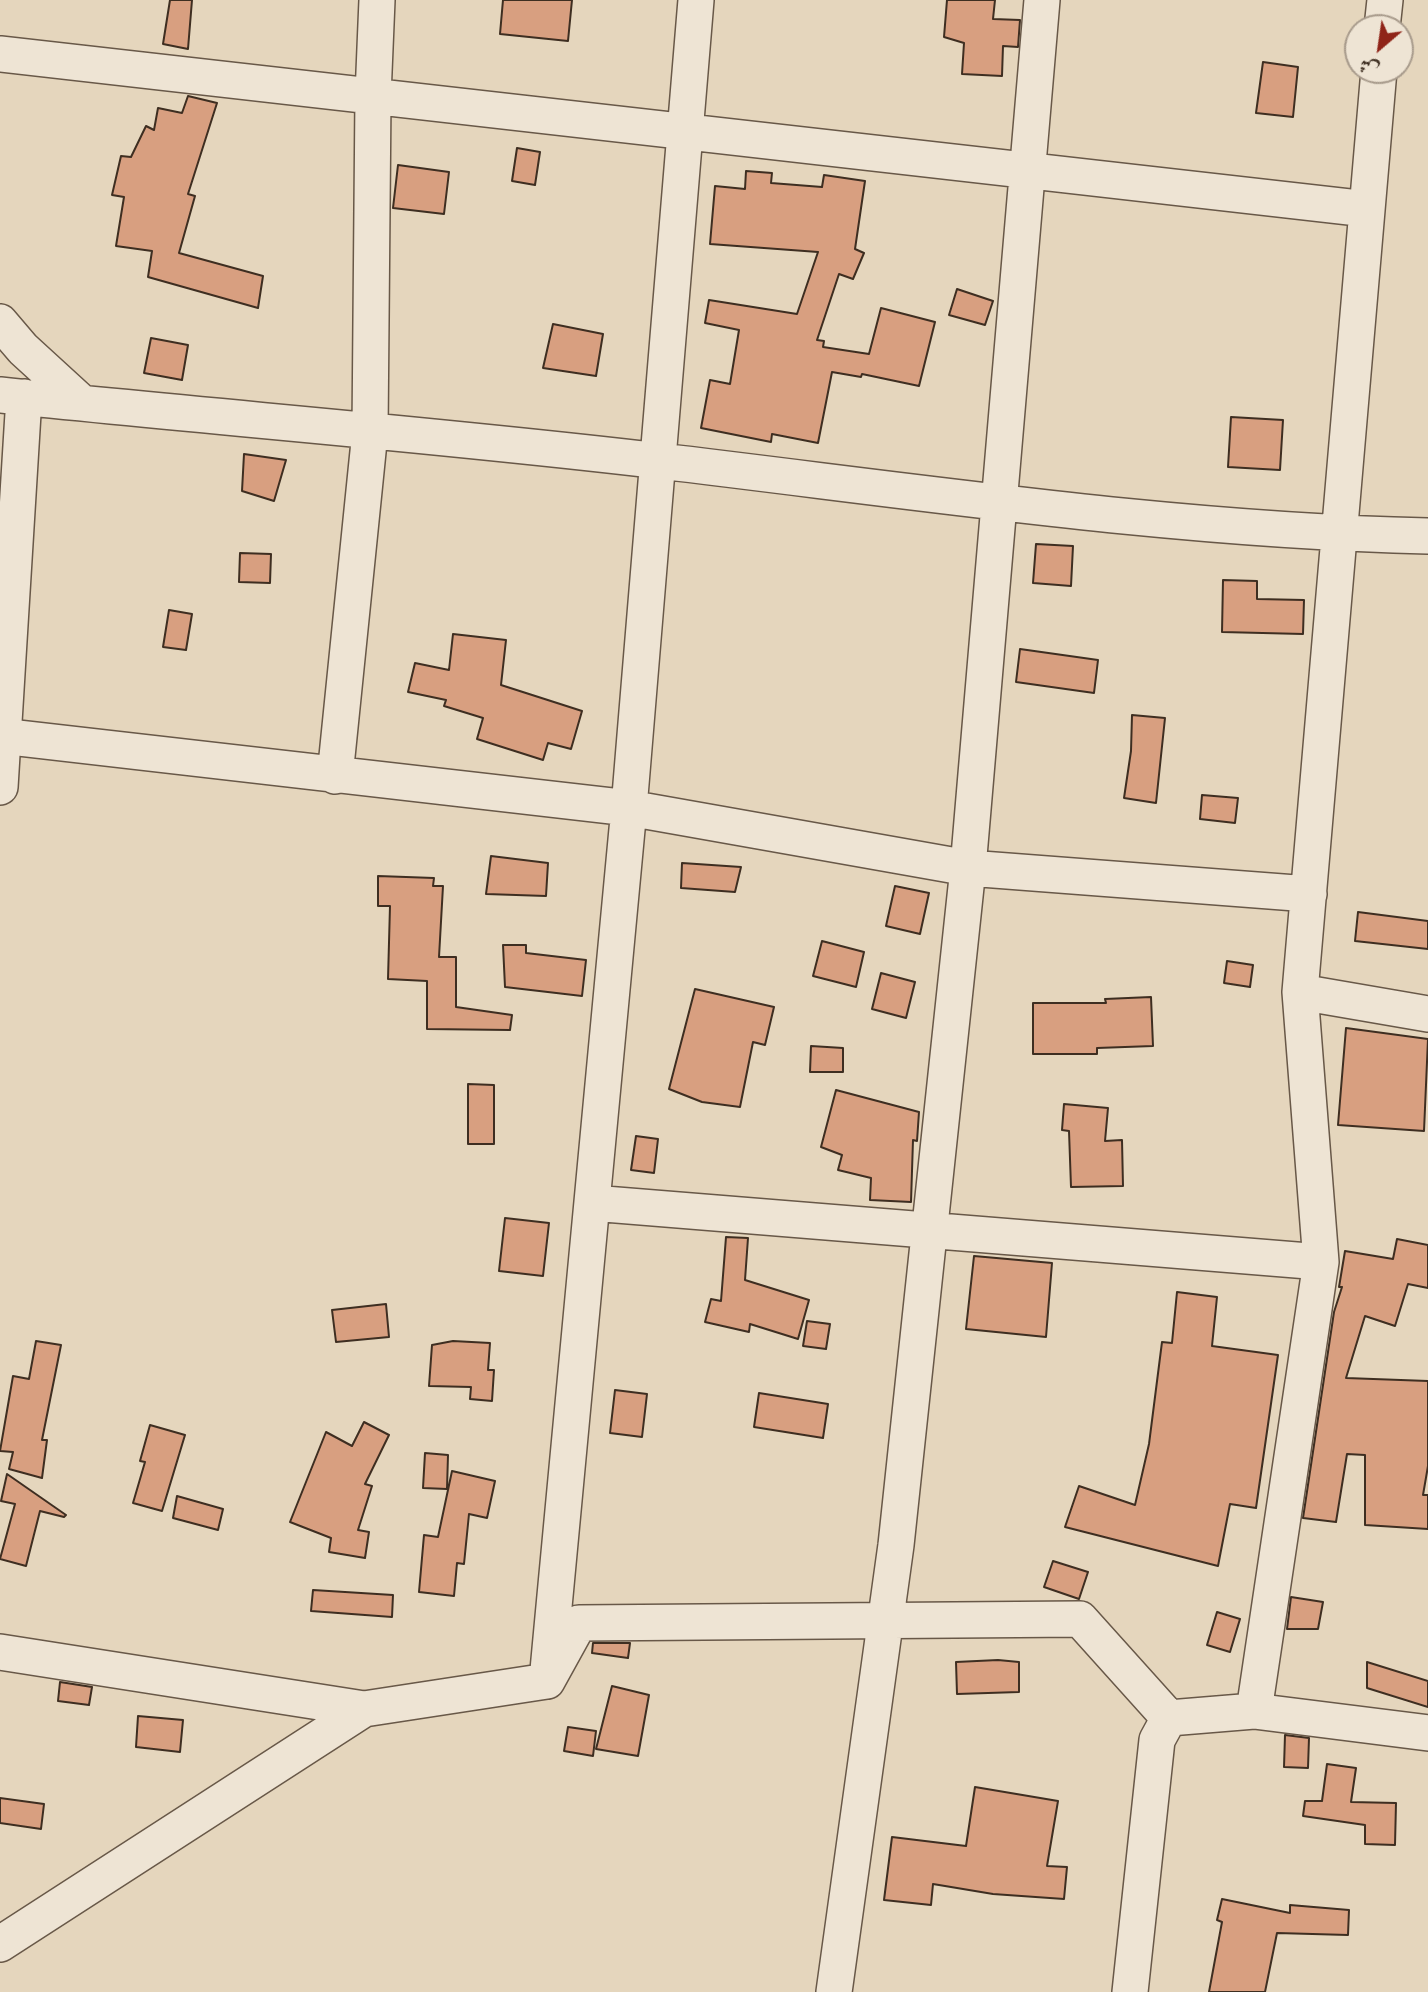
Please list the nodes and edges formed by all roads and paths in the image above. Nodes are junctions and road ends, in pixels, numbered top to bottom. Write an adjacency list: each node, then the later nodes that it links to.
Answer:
1 (377, 0): 6 (street)
2 (696, 0): 7 (street)
3 (1042, 0): 8 (street)
4 (0, 54): 6 (street)
5 (1378, 84): 9 (street)
6 (373, 96): 7 (street); 13 (street)
7 (685, 131): 8 (street); 14 (street)
8 (1028, 172): 9 (street); 15 (street)
9 (1367, 209): 16 (street)
10 (0, 322): 12 (street)
11 (12, 396): 12 (street); 18 (street)
12 (82, 403): 13 (street)
13 (370, 432): 14 (street); 19 (street)
14 (658, 460): 15 (street); 21 (street)
15 (999, 503): 16 (street); 22 (street)
16 (1339, 534): 17 (street); 23 (street)
17 (1428, 536)
18 (2, 736): 19 (street); 20 (street)
19 (335, 776): 21 (street)
20 (0, 787)
21 (629, 808): 22 (street); 26 (street)
22 (968, 868): 23 (street); 27 (street)
23 (1309, 894): 24 (street)
24 (1300, 992): 25 (street); 28 (street)
25 (1428, 1014)
26 (592, 1203): 27 (street); 31 (street)
27 (930, 1231): 28 (street); 29 (street)
28 (1321, 1262): 33 (street)
29 (885, 1619): 31 (street); 34 (street); 37 (street)
30 (0, 1652): 32 (street)
31 (547, 1681): 32 (street)
32 (363, 1709): 36 (street)
33 (1254, 1711): 34 (street); 35 (street)
34 (1169, 1718): 38 (street)
35 (1428, 1733)
36 (0, 1944)
37 (834, 1992)
38 (1130, 1992)

